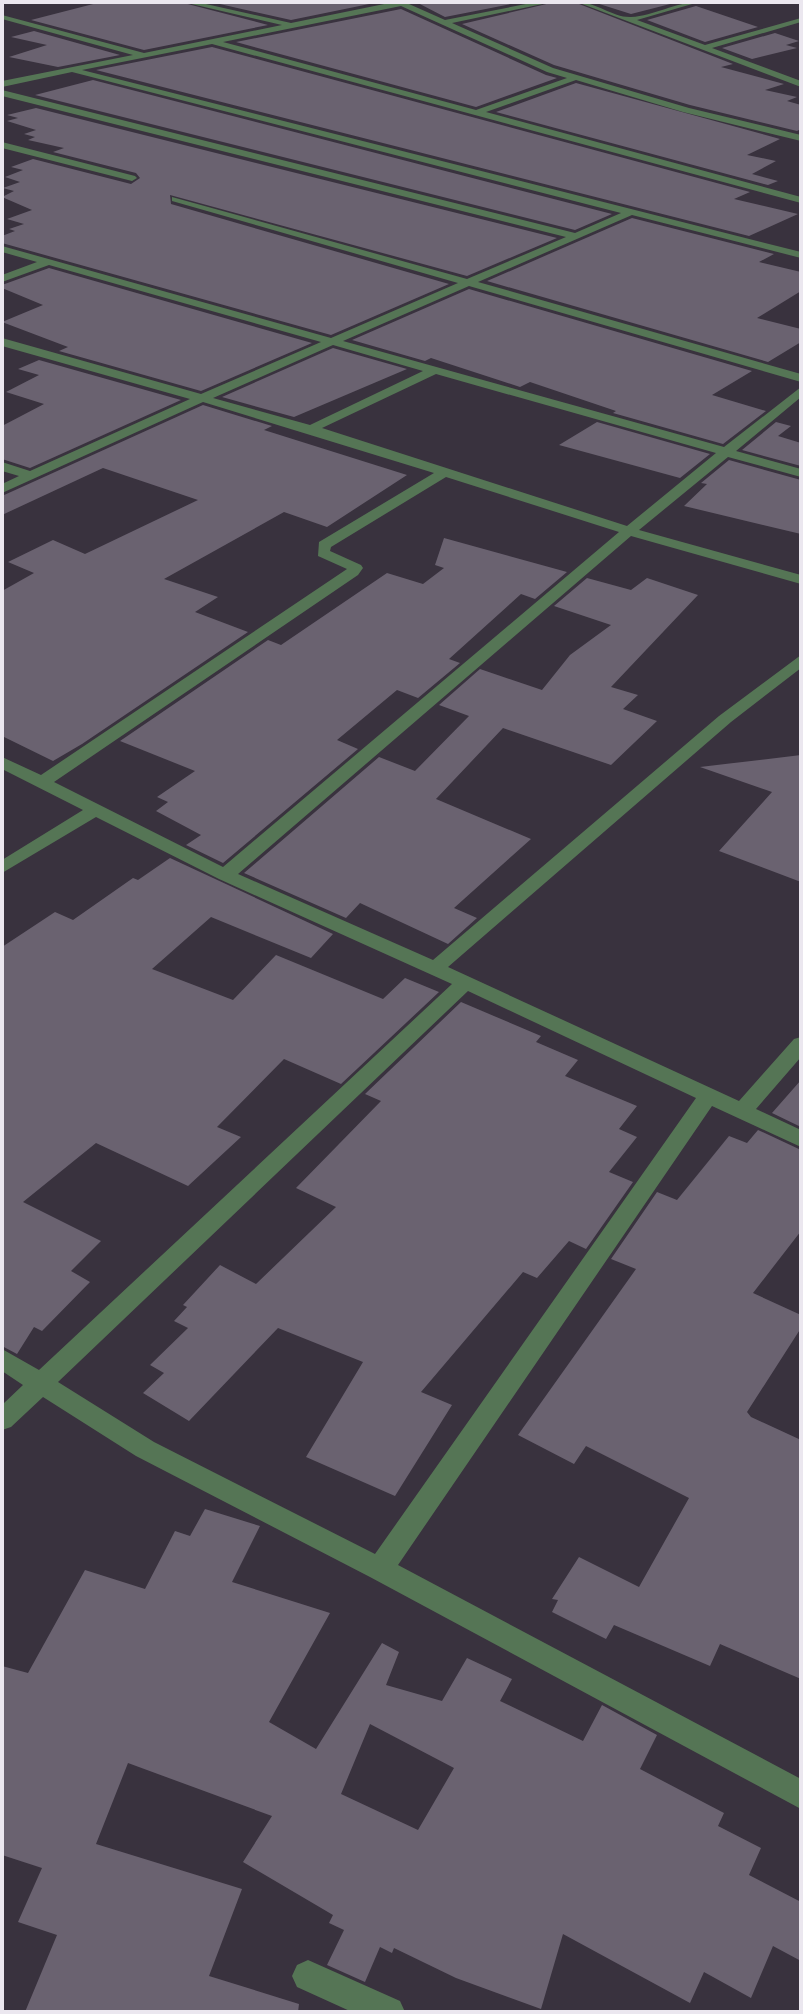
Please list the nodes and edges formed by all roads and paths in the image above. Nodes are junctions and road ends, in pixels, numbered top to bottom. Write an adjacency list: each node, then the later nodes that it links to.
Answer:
1 (187, 2): 10 (street)
2 (548, 2): 9 (street)
3 (581, 2): 7 (street)
4 (695, 2): 7 (street)
5 (403, 3): 9 (street); 10 (street)
6 (2, 17): 13 (street)
7 (629, 20): 12 (street)
8 (801, 20): 12 (street)
9 (442, 23): 16 (street)
10 (296, 25): 11 (street)
11 (214, 42): 13 (street); 21 (street)
12 (704, 48): 17 (street)
13 (146, 56): 14 (street)
14 (75, 71): 18 (street); 27 (street)
15 (801, 72): 17 (street)
16 (575, 78): 21 (street); 22 (street)
17 (781, 78): 19 (street)
18 (2, 84)
19 (801, 84)
20 (2, 93): 28 (street)
21 (476, 113): 26 (street)
22 (801, 138)
23 (2, 145): 24 (street)
24 (132, 178)
25 (176, 199): 33 (street)
26 (801, 200)
27 (631, 212): 28 (street); 30 (street)
28 (576, 236): 33 (street)
29 (2, 249): 31 (street)
30 (801, 255)
31 (48, 262): 32 (street); 34 (street)
32 (2, 279)
33 (470, 283): 34 (street); 37 (street)
34 (333, 340): 36 (street); 39 (street)
35 (2, 342): 39 (street)
36 (433, 371): 40 (street); 41 (street)
37 (801, 378)
38 (801, 391): 41 (street)
39 (202, 398): 40 (street); 45 (street)
40 (311, 429): 43 (street)
41 (726, 453): 44 (street); 47 (street)
42 (2, 466): 45 (street)
43 (443, 473): 47 (street); 51 (street)
44 (801, 473)
45 (30, 476): 46 (street)
46 (2, 489)
47 (629, 531): 48 (street); 54 (street)
48 (801, 580)
49 (801, 660): 55 (street)
50 (2, 762): 51 (street)
51 (42, 782): 52 (street)
52 (96, 809): 53 (street); 54 (street)
53 (2, 868)
54 (225, 875): 55 (street)
55 (435, 968): 56 (street)
56 (465, 983): 58 (street); 62 (street)
57 (801, 1044): 59 (street)
58 (707, 1098): 59 (street); 64 (street)
59 (742, 1112): 60 (street)
60 (801, 1139)
61 (2, 1359): 62 (street)
62 (39, 1381): 63 (street); 64 (street)
63 (2, 1420)
64 (380, 1569): 65 (street)
65 (801, 1795)
66 (308, 1976): 67 (street)
67 (389, 2012)

